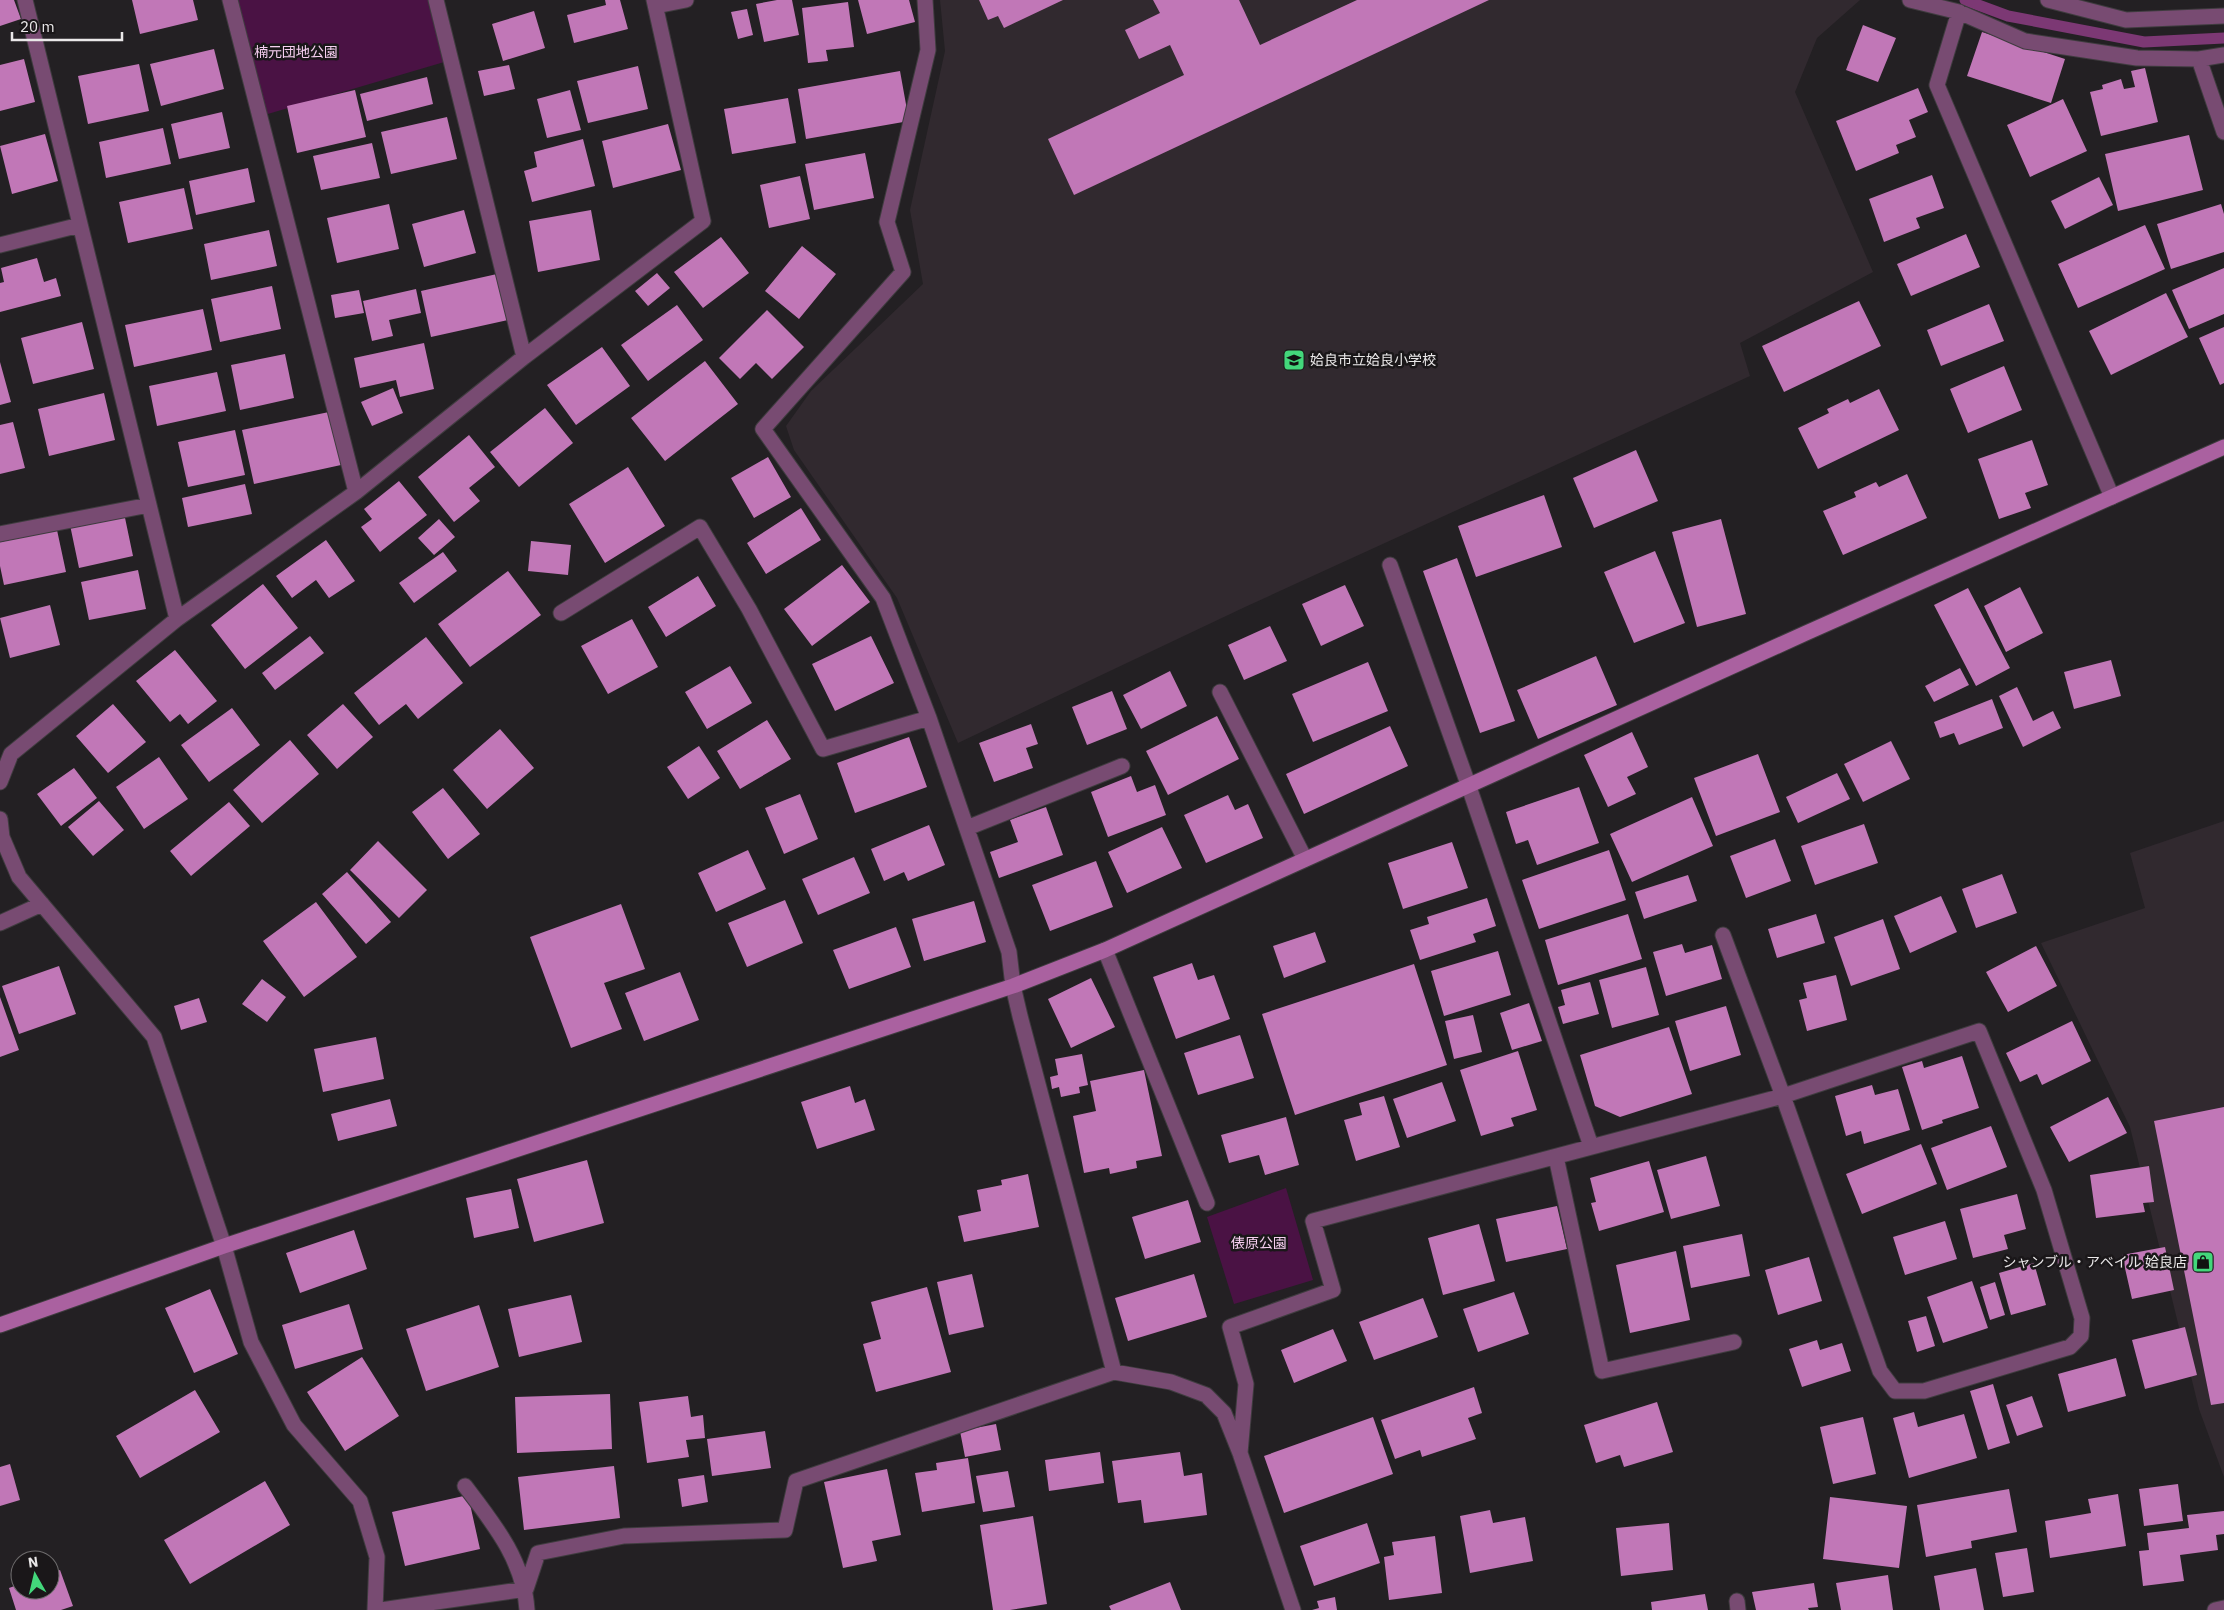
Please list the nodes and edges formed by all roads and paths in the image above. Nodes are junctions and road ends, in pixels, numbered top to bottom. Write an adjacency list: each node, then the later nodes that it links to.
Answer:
1 (25, 0): 14 (street)
2 (230, 0): 18 (street)
3 (436, 0): 16 (street)
4 (686, 0): 8 (street)
5 (924, 0): 26 (street)
6 (1910, 0): 9 (street)
7 (2048, 0): 10 (street)
8 (655, 3): 16 (street)
9 (1959, 12): 12 (street); 19 (street)
10 (2224, 16)
11 (2224, 54): 12 (street)
12 (2199, 58): 13 (street)
13 (2224, 132)
14 (80, 225): 15 (street); 20 (street)
15 (0, 245)
16 (524, 357): 18 (street)
17 (2224, 447): 19 (street)
18 (356, 492): 24 (street)
19 (2112, 497): 29 (street)
20 (150, 504): 21 (street); 24 (street)
21 (0, 534)
22 (1390, 565): 29 (street)
23 (562, 613): 26 (street)
24 (177, 619): 28 (street)
25 (1220, 692): 33 (street)
26 (929, 718): 31 (street)
27 (1122, 766): 31 (street)
28 (0, 782)
29 (1468, 784): 33 (street); 40 (street)
30 (0, 818): 32 (street)
31 (967, 828): 38 (street)
32 (1, 837): 34 (street)
33 (1305, 859): 37 (street)
34 (42, 904): 35 (street); 43 (street)
35 (0, 923)
36 (1723, 935): 39 (street)
37 (1104, 950): 38 (street); 42 (street)
38 (1013, 986): 43 (street); 46 (street)
39 (1783, 1096): 39 (street); 40 (street)
40 (1591, 1146): 41 (street)
41 (1556, 1157): 45 (street); 47 (street)
42 (1206, 1203)
43 (224, 1246): 44 (street); 51 (street)
44 (0, 1325)
45 (1734, 1342)
46 (1114, 1372): 47 (street); 49 (street)
47 (1240, 1453): 54 (street)
48 (465, 1486): 49 (street)
49 (526, 1589): 52 (street); 53 (street)
50 (2224, 1608): 55 (street)
51 (375, 1610)
52 (381, 1610)
53 (527, 1610)
54 (1293, 1610)
55 (2215, 1610)

